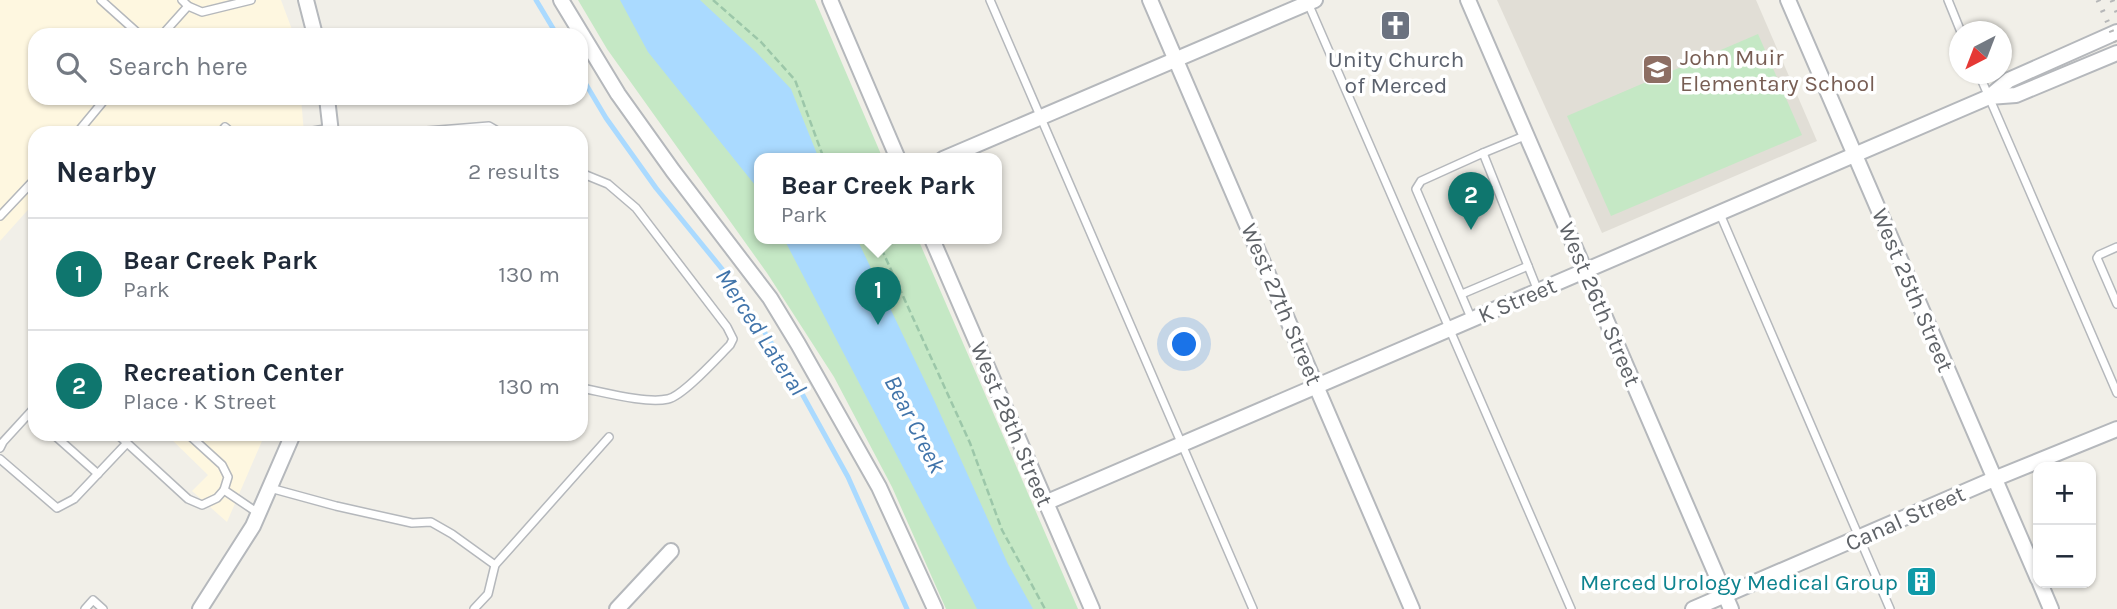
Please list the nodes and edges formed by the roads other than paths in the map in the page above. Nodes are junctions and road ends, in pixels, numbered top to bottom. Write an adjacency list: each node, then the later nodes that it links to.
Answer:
1 (101, 0): 15 (lane)
2 (182, 0): 13 (lane)
3 (249, 0): 13 (lane)
4 (306, 0): 17 (street)
5 (561, 0): 18 (street)
6 (830, 0): 31 (street)
7 (990, 0): 27 (lane)
8 (1150, 0): 22 (street, West 27th Street)
9 (1468, 0): 30 (street, West 26th Street)
10 (1788, 0): 34 (street, West 25th Street)
11 (1948, 0): 14 (lane)
12 (1310, 1): 22 (street); 47 (lane)
13 (188, 6): 16 (lane)
14 (1957, 21)
15 (132, 28)
16 (168, 28)
17 (312, 28)
18 (578, 28)
19 (2117, 32): 24 (street, K Street)
20 (588, 45): 78 (street)
21 (2117, 53): 24 (street, K Street)
22 (1176, 59): 27 (street); 48 (street, West 27th Street)
23 (1983, 84): 24 (lane)
24 (1989, 97): 34 (street, K Street); 50 (lane)
25 (100, 105): 28 (lane)
26 (328, 105): 29 (street)
27 (1041, 117): 32 (street); 58 (lane)
28 (83, 126)
29 (330, 126)
30 (1527, 135): 33 (lane); 42 (street, West 26th Street)
31 (895, 153)
32 (957, 153)
33 (1483, 153): 41 (lane); 44 (lane)
34 (1855, 156): 37 (street, K Street); 62 (street, West 25th Street)
35 (588, 176): 49 (lane)
36 (28, 186): 38 (lane)
37 (1720, 214): 42 (street, K Street); 67 (lane)
38 (0, 216)
39 (934, 244): 65 (street, West 28th Street)
40 (2117, 247): 45 (lane)
41 (1528, 266): 43 (lane); 44 (lane)
42 (1586, 271): 43 (street, K Street); 72 (street, West 26th Street)
43 (1539, 291): 46 (street, K Street)
44 (1462, 294): 46 (lane)
45 (2117, 304)
46 (1472, 320): 47 (street, K Street)
47 (1450, 329): 48 (street, K Street); 82 (lane)
48 (1316, 385): 58 (street, K Street); 81 (street, West 27th Street)
49 (588, 389)
50 (2117, 393)
51 (28, 418): 59 (lane)
52 (2117, 429): 62 (street, Canal Street)
53 (608, 438): 69 (lane)
54 (62, 441): 61 (lane)
55 (196, 441): 64 (lane)
56 (290, 441): 63 (street)
57 (127, 443): 61 (lane); 64 (lane)
58 (1182, 443): 65 (street, K Street); 80 (lane)
59 (0, 449)
60 (0, 460): 61 (lane)
61 (98, 474)
62 (1994, 479): 67 (street, Canal Street); 70 (street, West 25th Street)
63 (269, 488): 66 (street); 69 (lane)
64 (224, 490): 66 (lane)
65 (1045, 503): 79 (street, West 28th Street)
66 (258, 513): 75 (street)
67 (1860, 538): 72 (street, Canal Street); 84 (lane)
68 (671, 551): 77 (street)
69 (495, 565): 76 (lane)
70 (2033, 567)
71 (2042, 588): 85 (street, West 25th Street)
72 (1728, 602): 83 (street, Canal Street)
73 (85, 609): 74 (lane)
74 (103, 609)
75 (200, 609)
76 (474, 609)
77 (617, 609)
78 (934, 609)
79 (1092, 609)
80 (1253, 609)
81 (1412, 609)
82 (1571, 609)
83 (1693, 609)
84 (1890, 609)
85 (2051, 609)

